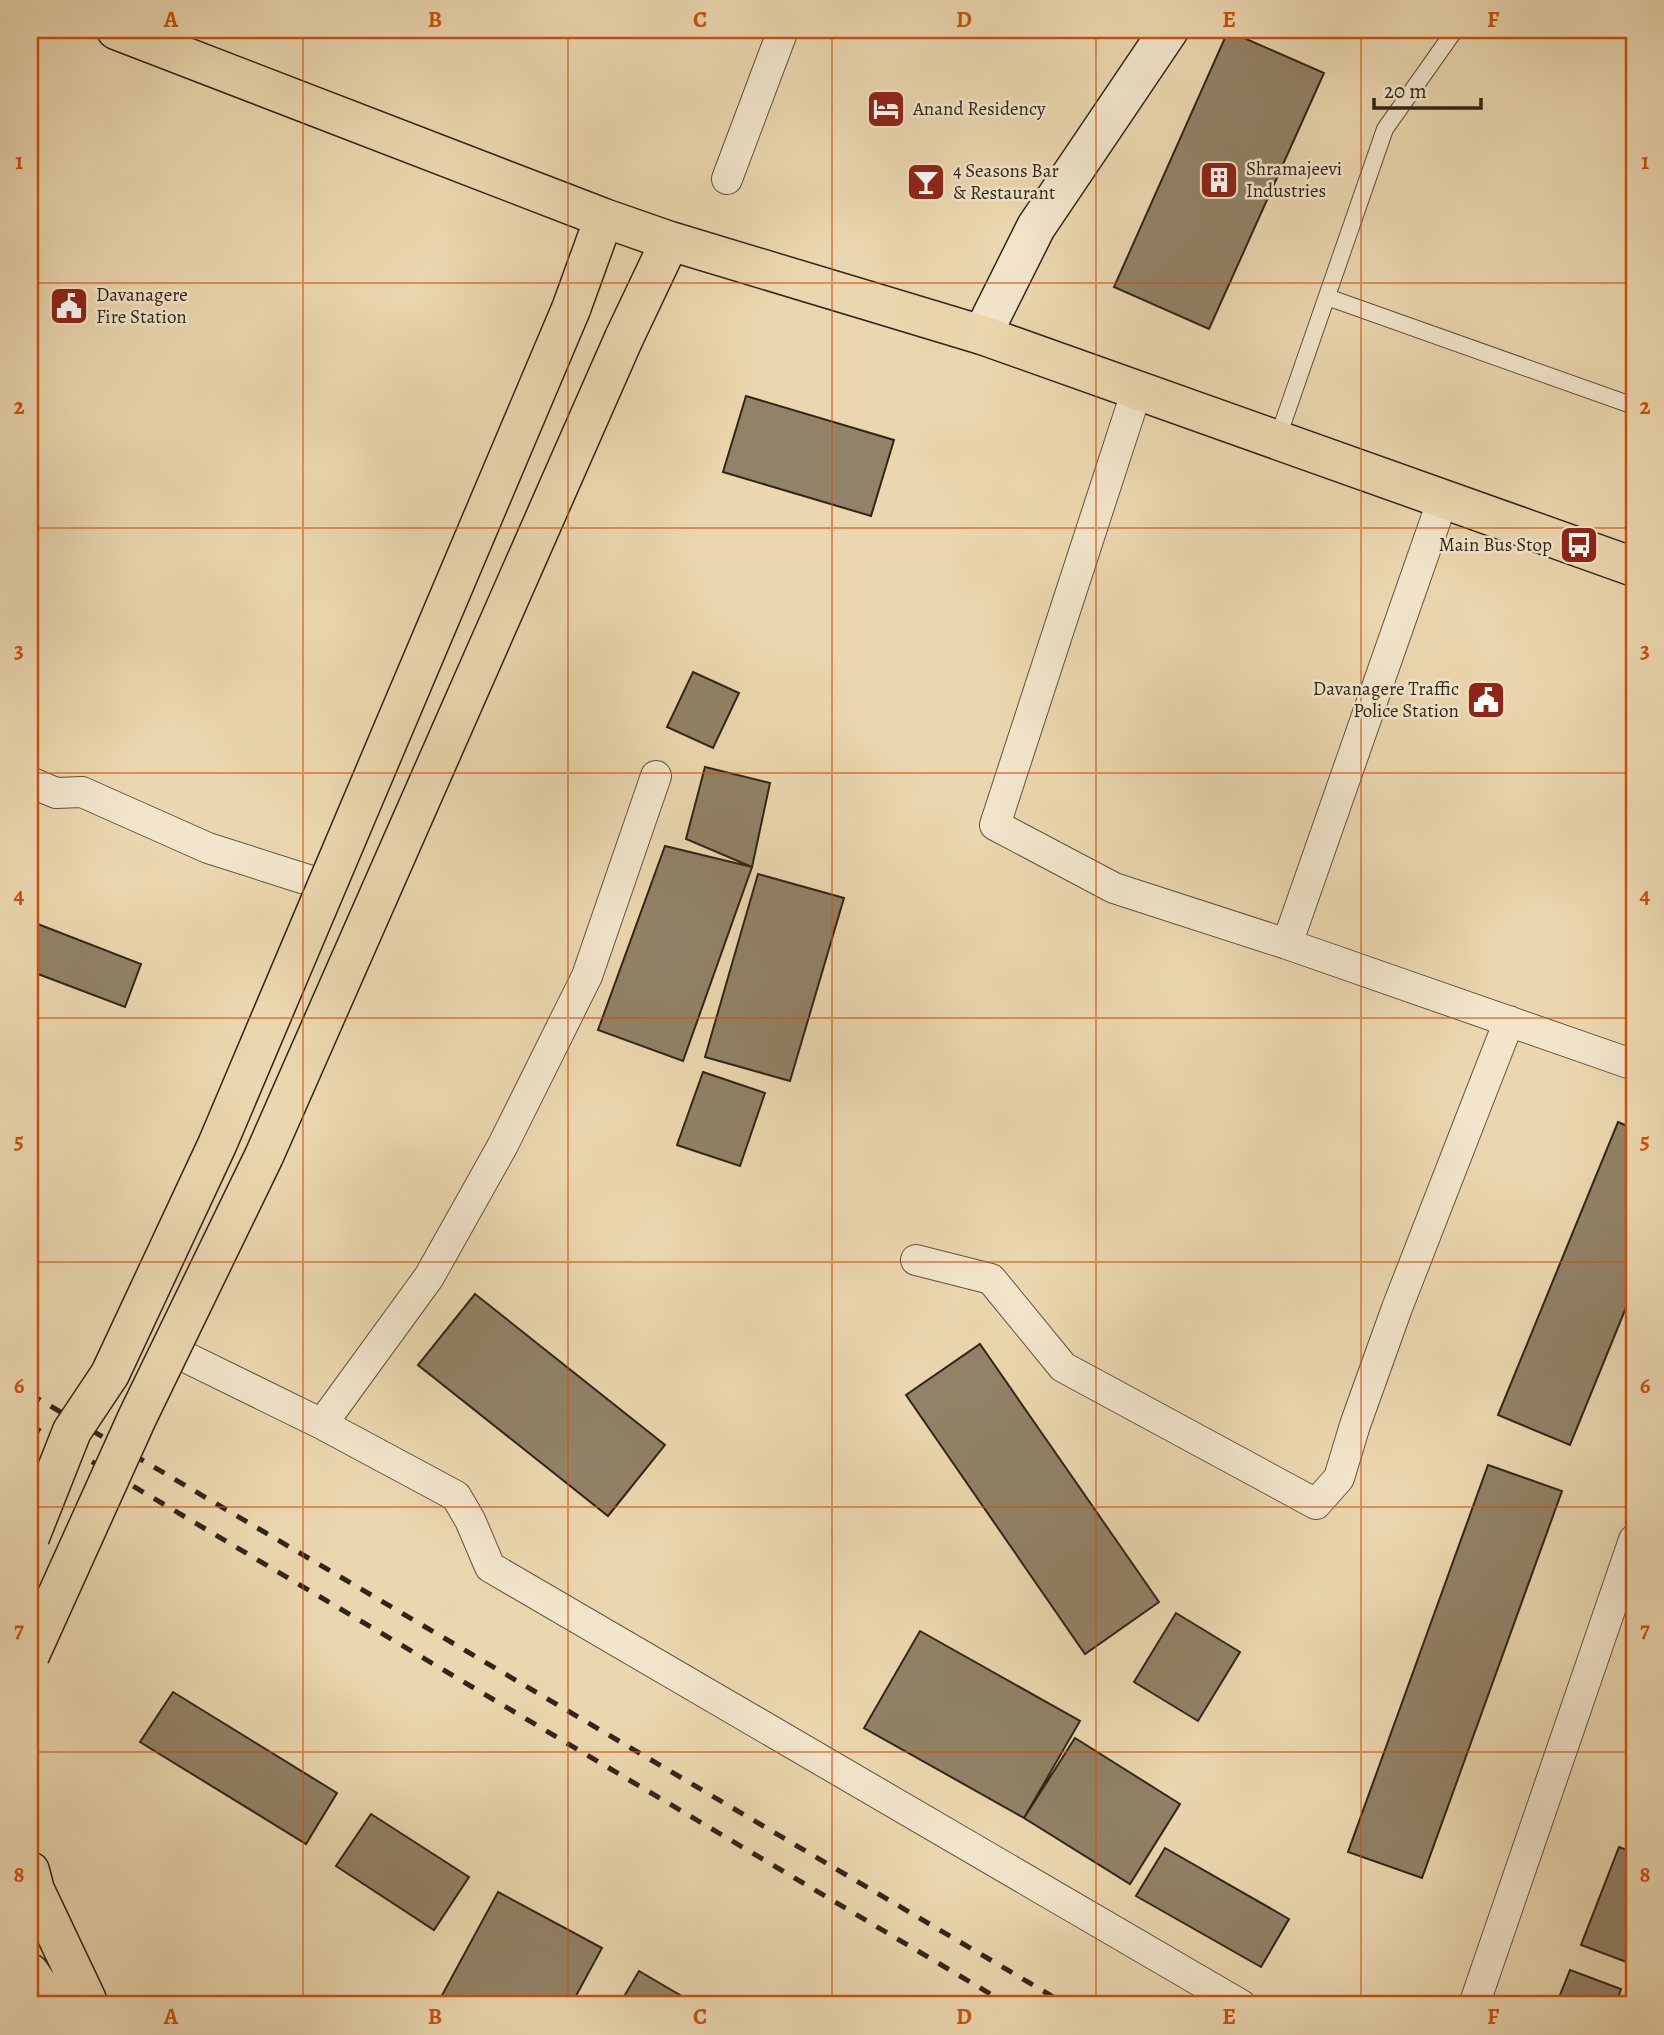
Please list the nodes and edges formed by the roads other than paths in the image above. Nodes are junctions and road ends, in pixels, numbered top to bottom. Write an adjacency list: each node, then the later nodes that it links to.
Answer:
1 (116, 30): 6 (main road)
2 (783, 30): 5 (street)
3 (1169, 30): 9 (street)
4 (1455, 30): 8 (lane)
5 (727, 180)
6 (604, 218): 7 (main road); 17 (main road, bridge)
7 (670, 240): 9 (main road); 22 (main road, bridge)
8 (1327, 297): 11 (lane); 12 (lane)
9 (982, 335): 10 (main road)
10 (1137, 390): 12 (main road); 18 (street)
11 (1634, 406)
12 (1277, 440): 13 (main road)
13 (1443, 499): 14 (main road); 18 (street)
14 (1634, 567)
15 (656, 776): 23 (street)
16 (30, 782): 17 (street)
17 (327, 886): 24 (main road, bridge)
18 (1287, 944): 19 (street)
19 (1509, 1021): 20 (street); 21 (street)
20 (1634, 1065)
21 (916, 1260)
22 (171, 1350): 23 (street); 26 (main road, bridge)
23 (322, 1424): 31 (street)
24 (30, 1537)
25 (1634, 1539): 32 (street)
26 (30, 1655)
27 (30, 1871): 30 (main road)
28 (30, 1966): 30 (street)
29 (30, 1973): 30 (main road)
30 (79, 2004)
31 (1241, 2005)
32 (1474, 2005)

